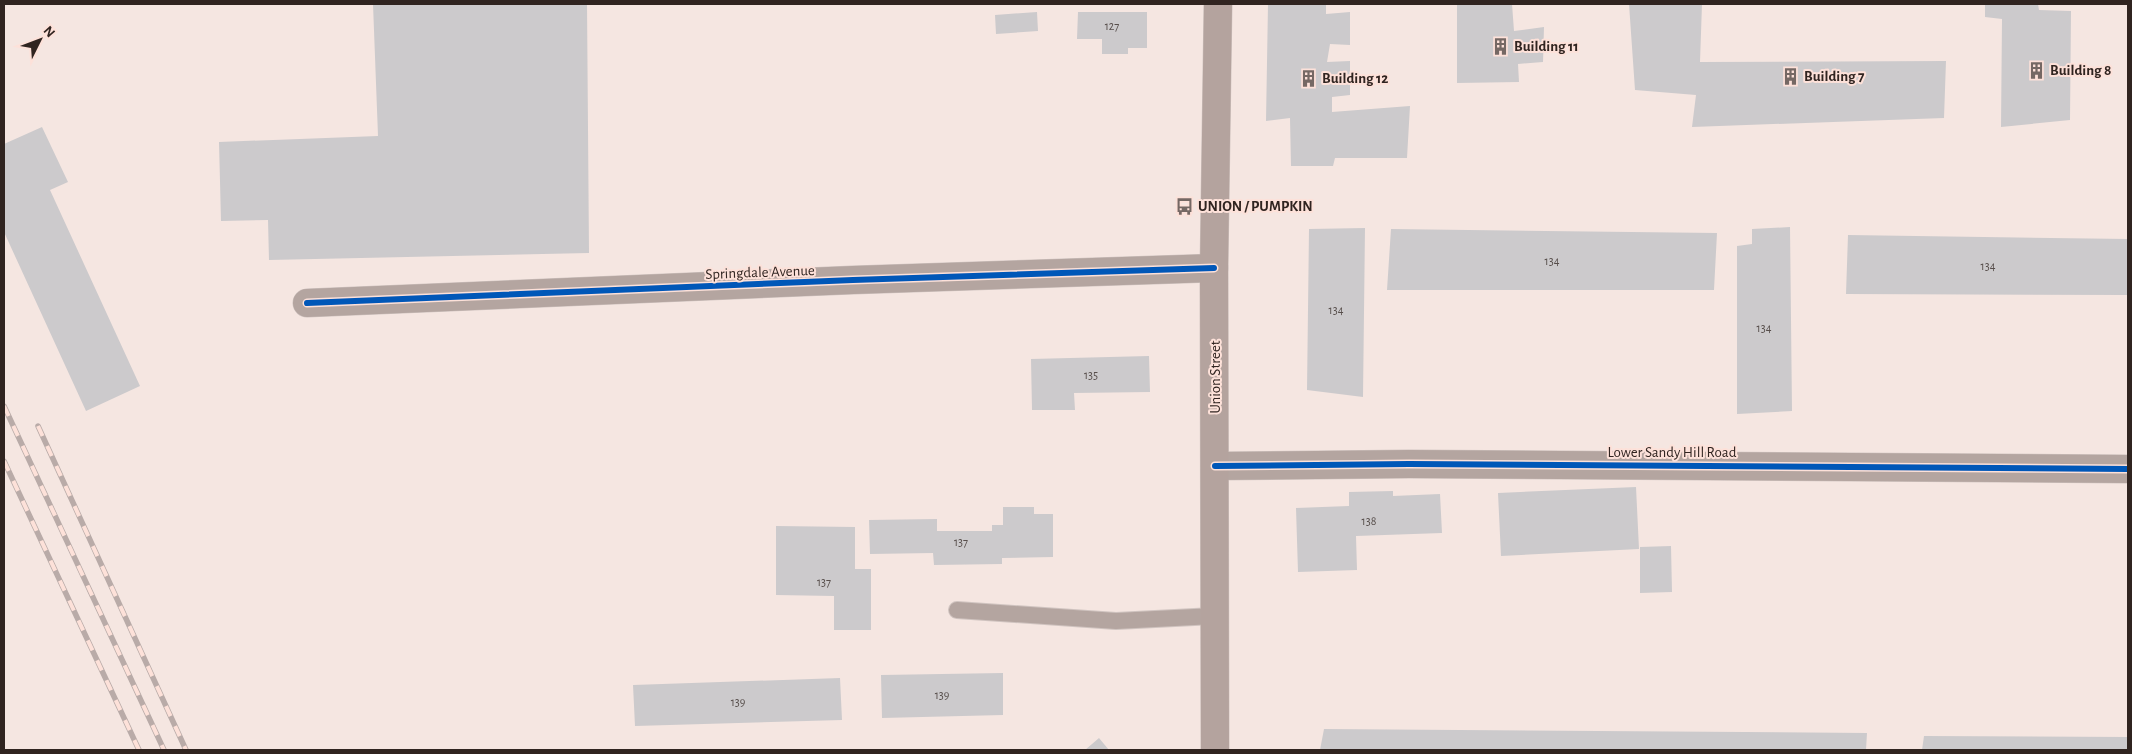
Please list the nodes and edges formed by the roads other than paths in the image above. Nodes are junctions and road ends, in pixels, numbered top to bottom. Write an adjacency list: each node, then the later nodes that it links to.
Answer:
1 (1218, 4): 2 (main road, Union Street)
2 (1214, 268): 3 (street, Springdale Avenue); 4 (main road, Union Street)
3 (307, 303)
4 (1215, 466): 5 (street, Lower Sandy Hill Road); 7 (main road, Union Street)
5 (2128, 469)
6 (957, 610): 7 (lane)
7 (1214, 616): 8 (main road, Union Street)
8 (1215, 750)

